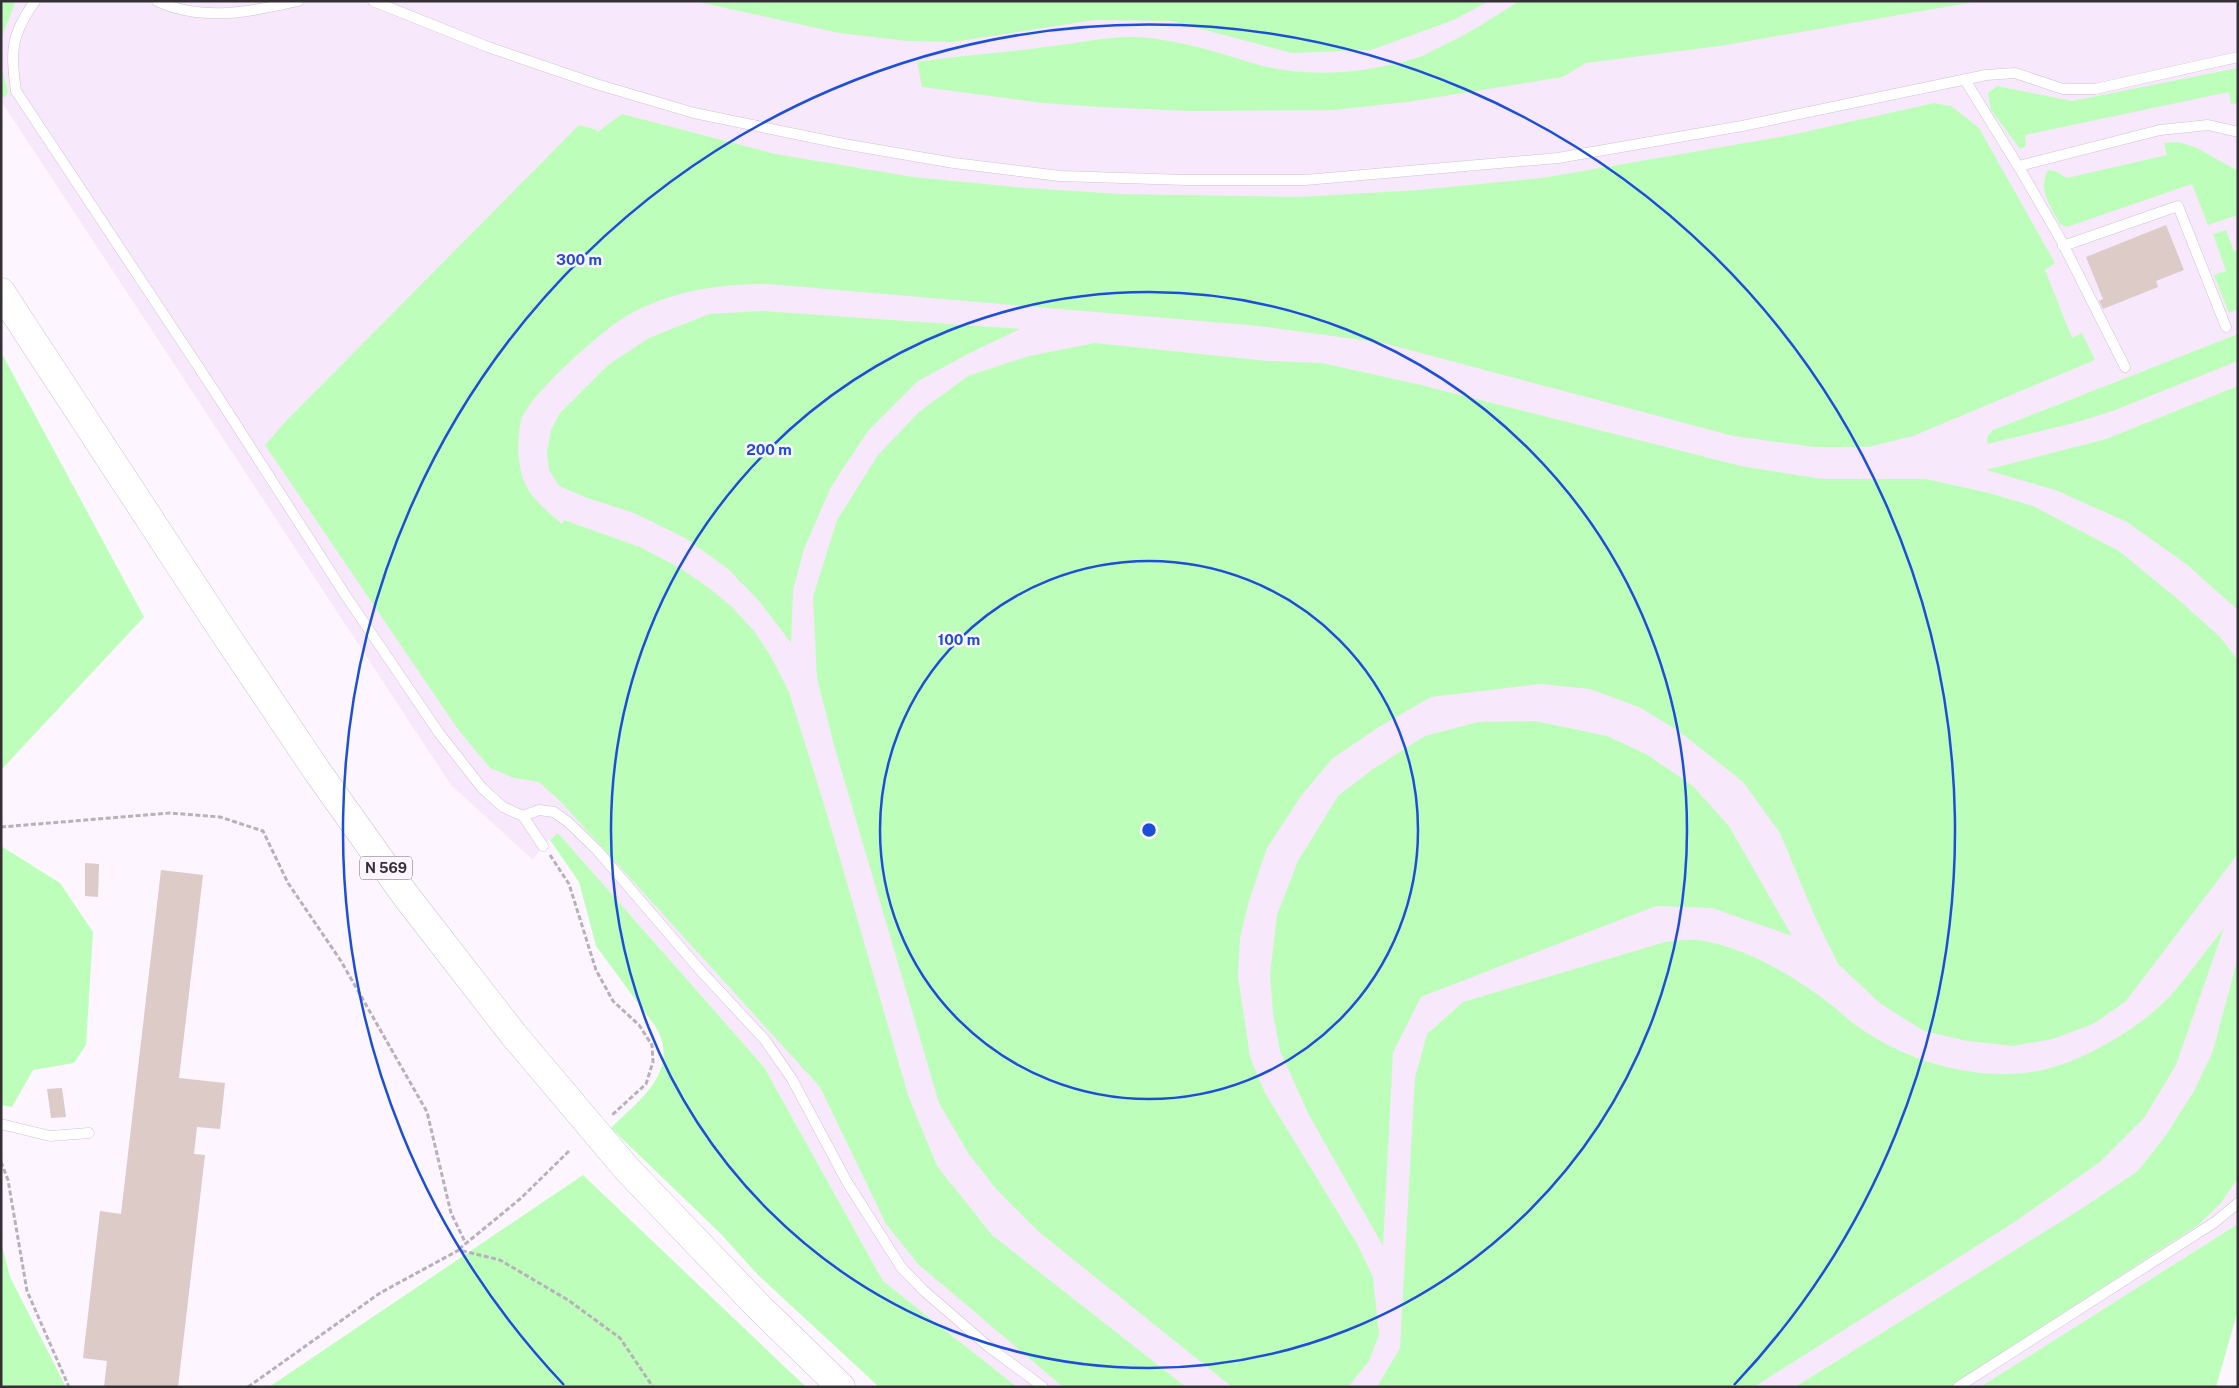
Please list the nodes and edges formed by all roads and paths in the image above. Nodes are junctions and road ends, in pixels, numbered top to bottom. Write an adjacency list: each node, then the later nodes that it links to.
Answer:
1 (34, 1): 13 (lane)
2 (157, 1): 3 (lane)
3 (298, 1)
4 (374, 1): 6 (lane)
5 (2238, 57): 6 (lane)
6 (1965, 80): 8 (lane)
7 (2238, 132): 8 (lane)
8 (2019, 166): 9 (lane)
9 (2064, 246): 11 (lane); 12 (lane)
10 (1, 292): 27 (main road, N 569)
11 (2226, 327)
12 (2125, 367)
13 (523, 816): 15 (lane); 28 (lane)
14 (1, 827): 22 (path)
15 (544, 846): 16 (path)
16 (611, 1116)
17 (1, 1124): 18 (lane)
18 (89, 1133)
19 (569, 1151): 22 (path)
20 (1, 1162): 24 (path)
21 (2238, 1204): 29 (lane)
22 (466, 1244): 23 (path)
23 (459, 1250): 25 (path); 26 (path)
24 (69, 1387)
25 (248, 1387)
26 (652, 1387)
27 (842, 1387)
28 (1043, 1387)
29 (1958, 1387)

